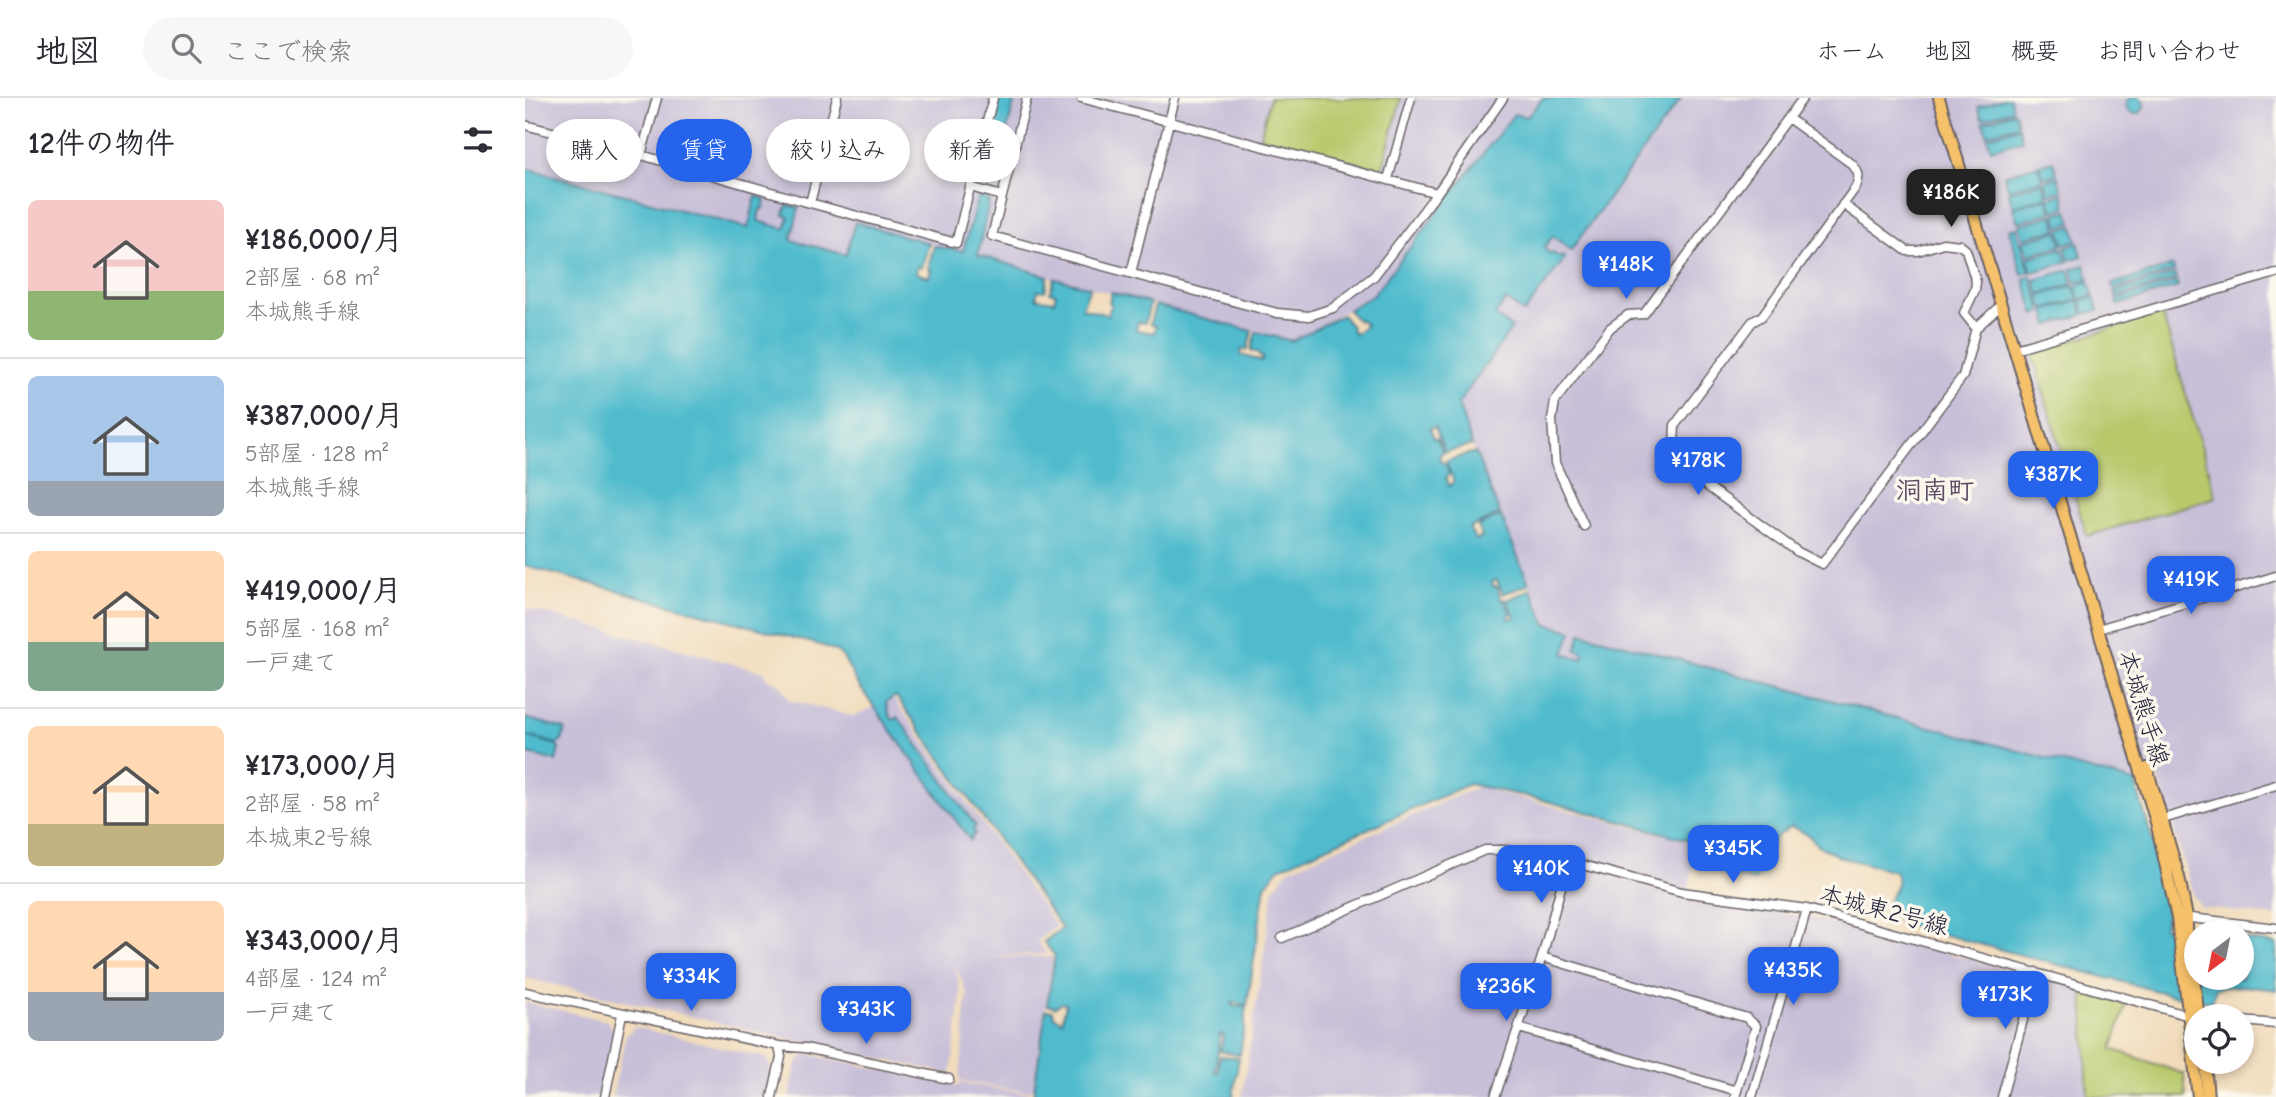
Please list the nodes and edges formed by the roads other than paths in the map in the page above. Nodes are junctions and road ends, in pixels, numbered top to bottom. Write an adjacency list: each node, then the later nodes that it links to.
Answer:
1 (657, 98): 16 (street)
2 (837, 98): 22 (street)
3 (993, 98): 19 (street)
4 (1027, 98): 21 (street)
5 (1081, 98): 13 (street)
6 (1175, 98): 13 (street)
7 (1411, 98): 18 (street)
8 (1503, 98): 20 (street)
9 (1803, 98): 12 (street)
10 (1939, 98): 26 (main road, 本城熊手線)
11 (1946, 98): 28 (main road, 本城熊手線)
12 (1788, 118): 23 (street); 29 (street)
13 (1169, 121): 18 (street); 24 (street)
14 (525, 125): 15 (street)
15 (546, 130)
16 (642, 151)
17 (642, 155): 22 (street)
18 (1388, 179): 20 (street)
19 (970, 187): 21 (street); 22 (street)
20 (1437, 193): 24 (street)
21 (1002, 196): 24 (street)
22 (810, 203)
23 (1843, 204): 27 (street); 27 (street)
24 (1131, 273)
25 (2276, 273): 28 (street)
26 (2001, 305): 27 (street); 28 (main road, 本城熊手線)
27 (1976, 328)
28 (2017, 348): 31 (main road, 本城熊手線)
29 (1584, 526)
30 (2276, 576): 31 (street)
31 (2101, 628): 33 (main road, 本城熊手線); 36 (main road, 本城熊手線)
32 (2276, 785): 33 (street)
33 (2163, 819): 36 (main road, 本城熊手線)
34 (1568, 861): 35 (street, 本城東2号線); 38 (street, 本城東2号線); 39 (street)
35 (1807, 909): 40 (street, 本城東2号線); 56 (street)
36 (2182, 923): 37 (street); 42 (main road, 本城熊手線)
37 (2276, 928)
38 (1282, 938)
39 (1542, 957): 47 (street); 52 (street)
40 (2036, 972): 44 (street, 本城東2号線); 57 (street)
41 (525, 992): 43 (street)
42 (2193, 1004)
43 (622, 1014): 48 (street); 53 (street)
44 (2184, 1014)
45 (2254, 1022): 46 (street)
46 (2276, 1024)
47 (1519, 1028): 52 (street); 55 (street)
48 (779, 1046): 51 (street); 54 (street)
49 (2197, 1074): 58 (main road, 本城熊手線)
50 (2206, 1074): 59 (main road)
51 (949, 1079)
52 (1736, 1094)
53 (605, 1097)
54 (772, 1097)
55 (1495, 1097)
56 (1752, 1097)
57 (2002, 1097)
58 (2198, 1097)
59 (2208, 1097)

